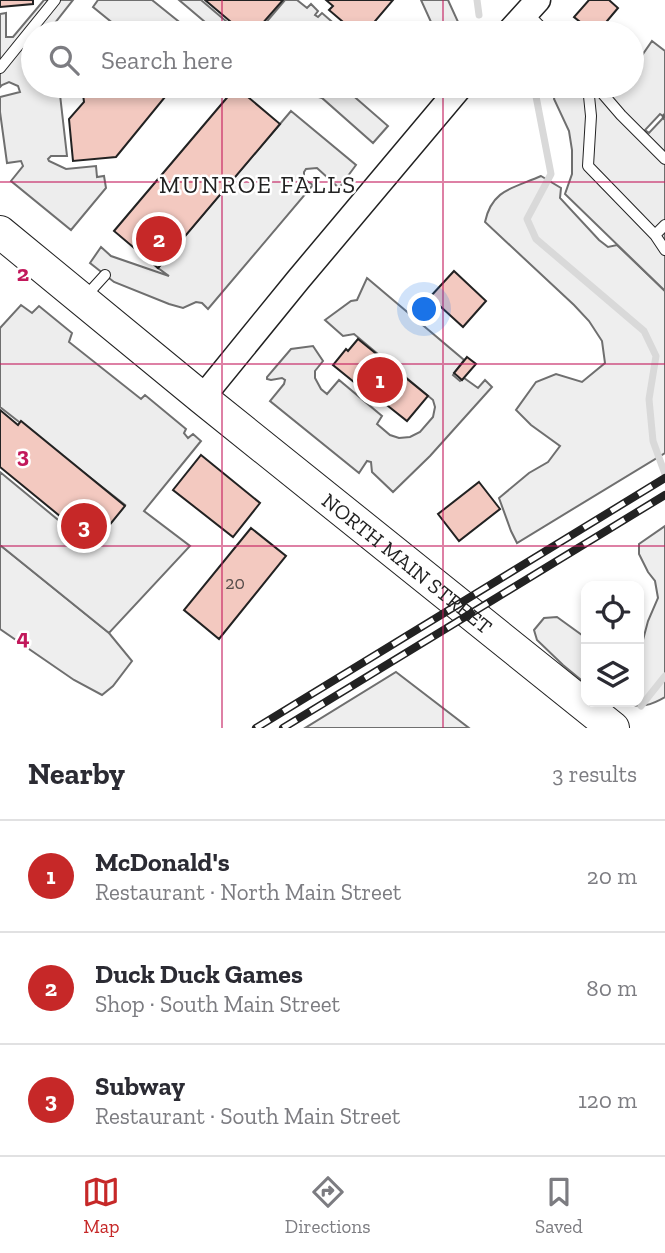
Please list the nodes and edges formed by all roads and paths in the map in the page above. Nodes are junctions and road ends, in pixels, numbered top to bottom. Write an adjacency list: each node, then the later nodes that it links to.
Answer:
1 (55, 0): 3 (lane)
2 (532, 6): 4 (street)
3 (38, 21)
4 (519, 21)
5 (21, 42): 6 (lane)
6 (0, 68)
7 (451, 98): 17 (street)
8 (589, 98): 13 (lane)
9 (606, 98): 10 (lane)
10 (665, 159)
11 (665, 225): 13 (lane)
12 (0, 232): 16 (main road, NORTH MAIN STREET)
13 (655, 235): 14 (lane)
14 (665, 250)
15 (105, 275): 16 (lane)
16 (83, 300): 17 (main road, NORTH MAIN STREET)
17 (202, 398): 18 (main road, NORTH MAIN STREET)
18 (613, 728)

